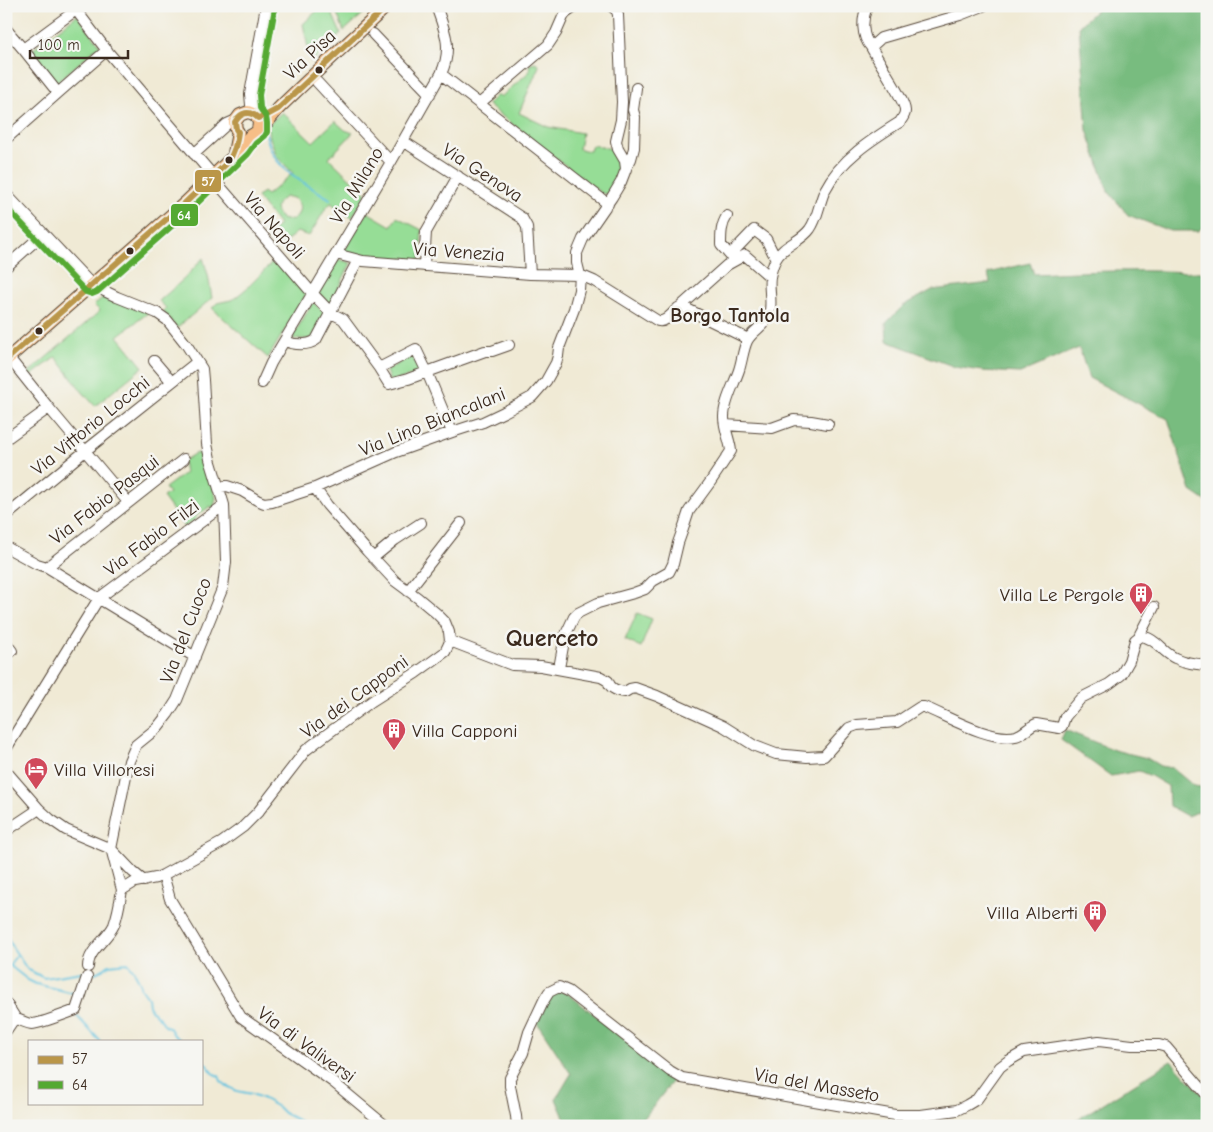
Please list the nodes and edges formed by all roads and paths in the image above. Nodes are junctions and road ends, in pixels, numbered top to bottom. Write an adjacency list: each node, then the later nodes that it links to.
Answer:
1 (260, 6): 21 (street)
2 (266, 6): 21 (street)
3 (387, 6): 21 (main road, Via Pisa)
4 (436, 6): 15 (street, Via Milano)
5 (576, 6): 20 (street)
6 (611, 6): 26 (street)
7 (867, 6): 12 (street)
8 (983, 6): 12 (street)
9 (79, 8): 13 (street); 14 (street, Via Napoli)
10 (6, 29): 13 (street)
11 (373, 34): 19 (street)
12 (871, 48): 35 (street)
13 (23, 49): 18 (street)
14 (107, 50): 18 (street); 24 (street, Via Napoli)
15 (442, 74): 19 (street, Via Milano); 20 (street)
16 (316, 82): 25 (street)
17 (636, 88): 26 (street, Via Lino Biancalani)
18 (58, 93): 22 (street)
19 (430, 94): 23 (street, Via Milano)
20 (480, 104): 30 (street)
21 (246, 124): 24 (street); 27 (main road, Via Pisa)
22 (6, 140)
23 (403, 141): 25 (street, Via Milano); 28 (street, Via Genova)
24 (194, 154): 27 (street, Via Napoli)
25 (391, 162): 33 (street, Via Milano)
26 (626, 169): 30 (street, Via Lino Biancalani)
27 (211, 175): 42 (main road, Via Pisa); 43 (street, Via Napoli)
28 (458, 176): 37 (street); 39 (street, Via Genova)
29 (6, 194): 32 (street)
30 (608, 204): 40 (street, Via Lino Biancalani)
31 (727, 216): 34 (street)
32 (43, 234): 38 (street); 42 (street)
33 (336, 254): 36 (street, Via Venezia); 43 (street, Via Milano)
34 (732, 258): 35 (street); 41 (street); 44 (street)
35 (776, 259): 41 (street)
36 (358, 260): 37 (street, Via Venezia); 45 (street)
37 (424, 266): 39 (street, Via Venezia)
38 (6, 267)
39 (530, 274): 40 (street, Via Venezia)
40 (580, 275): 44 (street); 59 (street, Via Lino Biancalani)
41 (770, 277): 47 (street)
42 (92, 285): 49 (main road, Via Pisa); 51 (street, Via del Cuoco)
43 (313, 294): 45 (street, Via Napoli); 46 (street, Via Milano)
44 (680, 307): 47 (street)
45 (331, 313): 46 (street); 52 (street, Via Napoli)
46 (285, 340): 55 (street, Via Milano)
47 (748, 340): 58 (street)
48 (509, 346): 53 (street)
49 (7, 357): 56 (street)
50 (154, 361): 54 (street)
51 (197, 362): 54 (street, Via Vittorio Locchi); 63 (street, Via del Cuoco)
52 (379, 368): 53 (street, Via Napoli); 53 (street)
53 (427, 372): 59 (street)
54 (171, 381): 61 (street, Via Vittorio Locchi)
55 (262, 383)
56 (49, 408): 60 (street); 61 (street)
57 (828, 424): 58 (street)
58 (725, 425): 80 (street)
59 (452, 432): 64 (street, Via Lino Biancalani)
60 (6, 439)
61 (85, 451): 65 (street); 67 (street, Via Vittorio Locchi)
62 (184, 459): 65 (street, Via Fabio Pasqui)
63 (219, 486): 64 (street, Via Lino Biancalani); 66 (street, Via del Cuoco)
64 (315, 488): 71 (street)
65 (128, 502): 72 (street, Via Fabio Pasqui)
66 (224, 505): 74 (street, Via Fabio Filzi); 78 (street, Via del Cuoco)
67 (6, 516)
68 (422, 523): 71 (street)
69 (461, 523): 73 (street)
70 (6, 547): 72 (street)
71 (373, 558): 73 (street)
72 (47, 567): 74 (street)
73 (408, 591): 77 (street)
74 (99, 598): 78 (street); 81 (street)
75 (1154, 607): 76 (street)
76 (1140, 636): 79 (street); 80 (street)
77 (450, 641): 80 (street); 86 (street, Via dei Capponi)
78 (195, 657): 85 (street, Via del Cuoco)
79 (1207, 665)
80 (560, 668)
81 (6, 749)
82 (6, 771): 83 (street)
83 (39, 809): 84 (street); 85 (street)
84 (6, 831)
85 (112, 850): 87 (street); 88 (street)
86 (163, 874): 87 (street, Via dei Capponi); 93 (street, Via di Valiversi)
87 (139, 881): 88 (street, Via dei Capponi)
88 (122, 890): 90 (street)
89 (6, 1004): 90 (street)
90 (16, 1019): 91 (street)
91 (6, 1031)
92 (1207, 1095): 94 (street, Via del Masseto)
93 (386, 1126)
94 (517, 1126)

